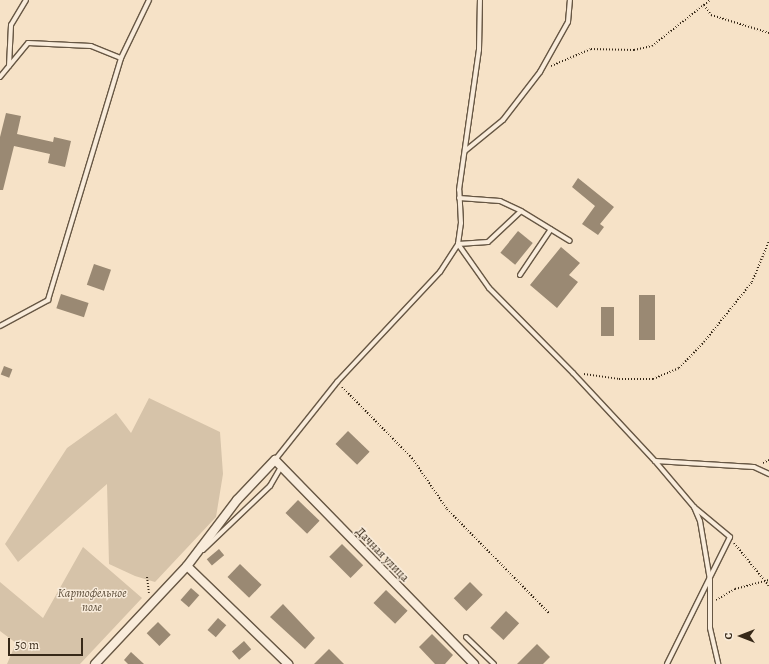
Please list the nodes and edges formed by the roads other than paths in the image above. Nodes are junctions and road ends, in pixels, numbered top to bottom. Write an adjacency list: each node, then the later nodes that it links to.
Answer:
1 (26, 0): 6 (lane)
2 (149, 0): 5 (lane)
3 (480, 0): 8 (lane)
4 (570, 0): 8 (lane)
5 (121, 58): 6 (lane); 15 (lane)
6 (9, 66): 7 (lane)
7 (0, 77)
8 (465, 151): 9 (lane)
9 (459, 198): 10 (lane); 13 (lane)
10 (521, 210): 11 (lane); 13 (lane)
11 (551, 229): 12 (lane); 14 (lane)
12 (570, 241)
13 (458, 244): 16 (lane); 17 (lane)
14 (520, 275)
15 (0, 326)
16 (655, 461): 18 (lane); 19 (lane)
17 (278, 463): 20 (street); 20 (lane); 26 (street, Дачная улица)
18 (769, 474)
19 (694, 507): 22 (lane); 22 (lane)
20 (199, 553): 21 (street)
21 (187, 566): 24 (street); 25 (street)
22 (710, 580): 28 (lane); 29 (lane)
23 (466, 637): 27 (lane)
24 (95, 664)
25 (288, 664)
26 (474, 664)
27 (494, 664)
28 (667, 664)
29 (718, 664)

